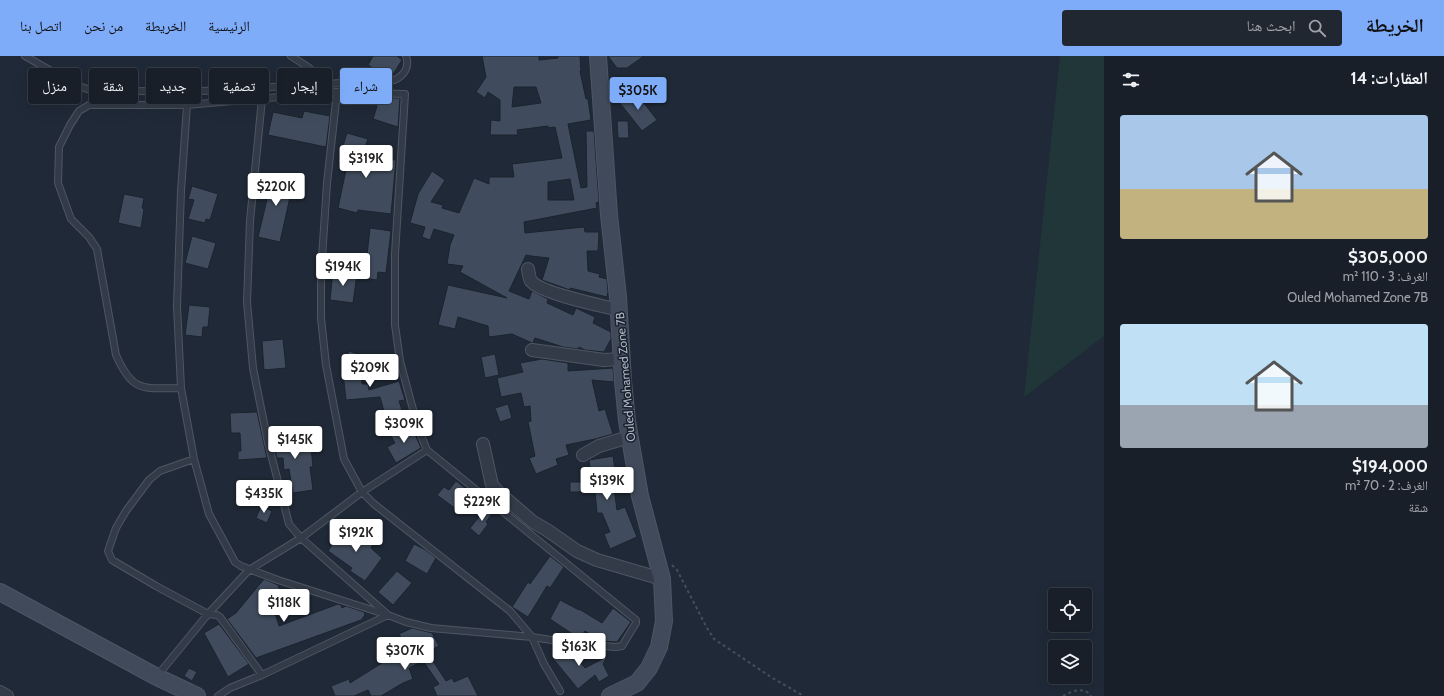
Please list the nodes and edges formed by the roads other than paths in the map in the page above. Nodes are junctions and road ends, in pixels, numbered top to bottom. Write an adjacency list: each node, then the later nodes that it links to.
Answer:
1 (25, 56): 7 (lane)
2 (291, 56): 5 (lane)
3 (406, 56): 6 (lane)
4 (598, 56): 14 (main road, Ouled Mohamed Zone 7B)
5 (309, 68)
6 (332, 84)
7 (277, 87)
8 (337, 92): 9 (lane); 20 (lane); 23 (lane)
9 (269, 98)
10 (209, 103): 12 (lane)
11 (262, 104): 24 (lane)
12 (187, 105): 17 (lane); 17 (lane)
13 (528, 269): 14 (street)
14 (619, 310): 16 (main road, Ouled Mohamed Zone 7B)
15 (532, 350): 16 (street)
16 (622, 359): 18 (main road, Ouled Mohamed Zone 7B)
17 (181, 388): 22 (lane)
18 (629, 437): 21 (street); 26 (main road, Ouled Mohamed Zone 7B)
19 (483, 444): 26 (street)
20 (427, 450): 23 (lane); 30 (lane)
21 (583, 455)
22 (194, 458): 25 (lane); 28 (lane)
23 (362, 492): 24 (lane); 30 (lane)
24 (301, 538): 25 (lane); 29 (lane)
25 (249, 570): 28 (lane); 29 (lane)
26 (662, 580): 38 (main road, Ouled Mohamed Zone 7B)
27 (0, 592): 32 (main road)
28 (208, 614): 31 (lane); 32 (lane)
29 (388, 615): 30 (lane); 31 (lane)
30 (532, 637): 33 (lane)
31 (262, 675): 37 (lane)
32 (156, 677): 36 (main road)
33 (560, 691)
34 (0, 692): 35 (street)
35 (7, 696)
36 (197, 696)
37 (218, 696)
38 (610, 696)

